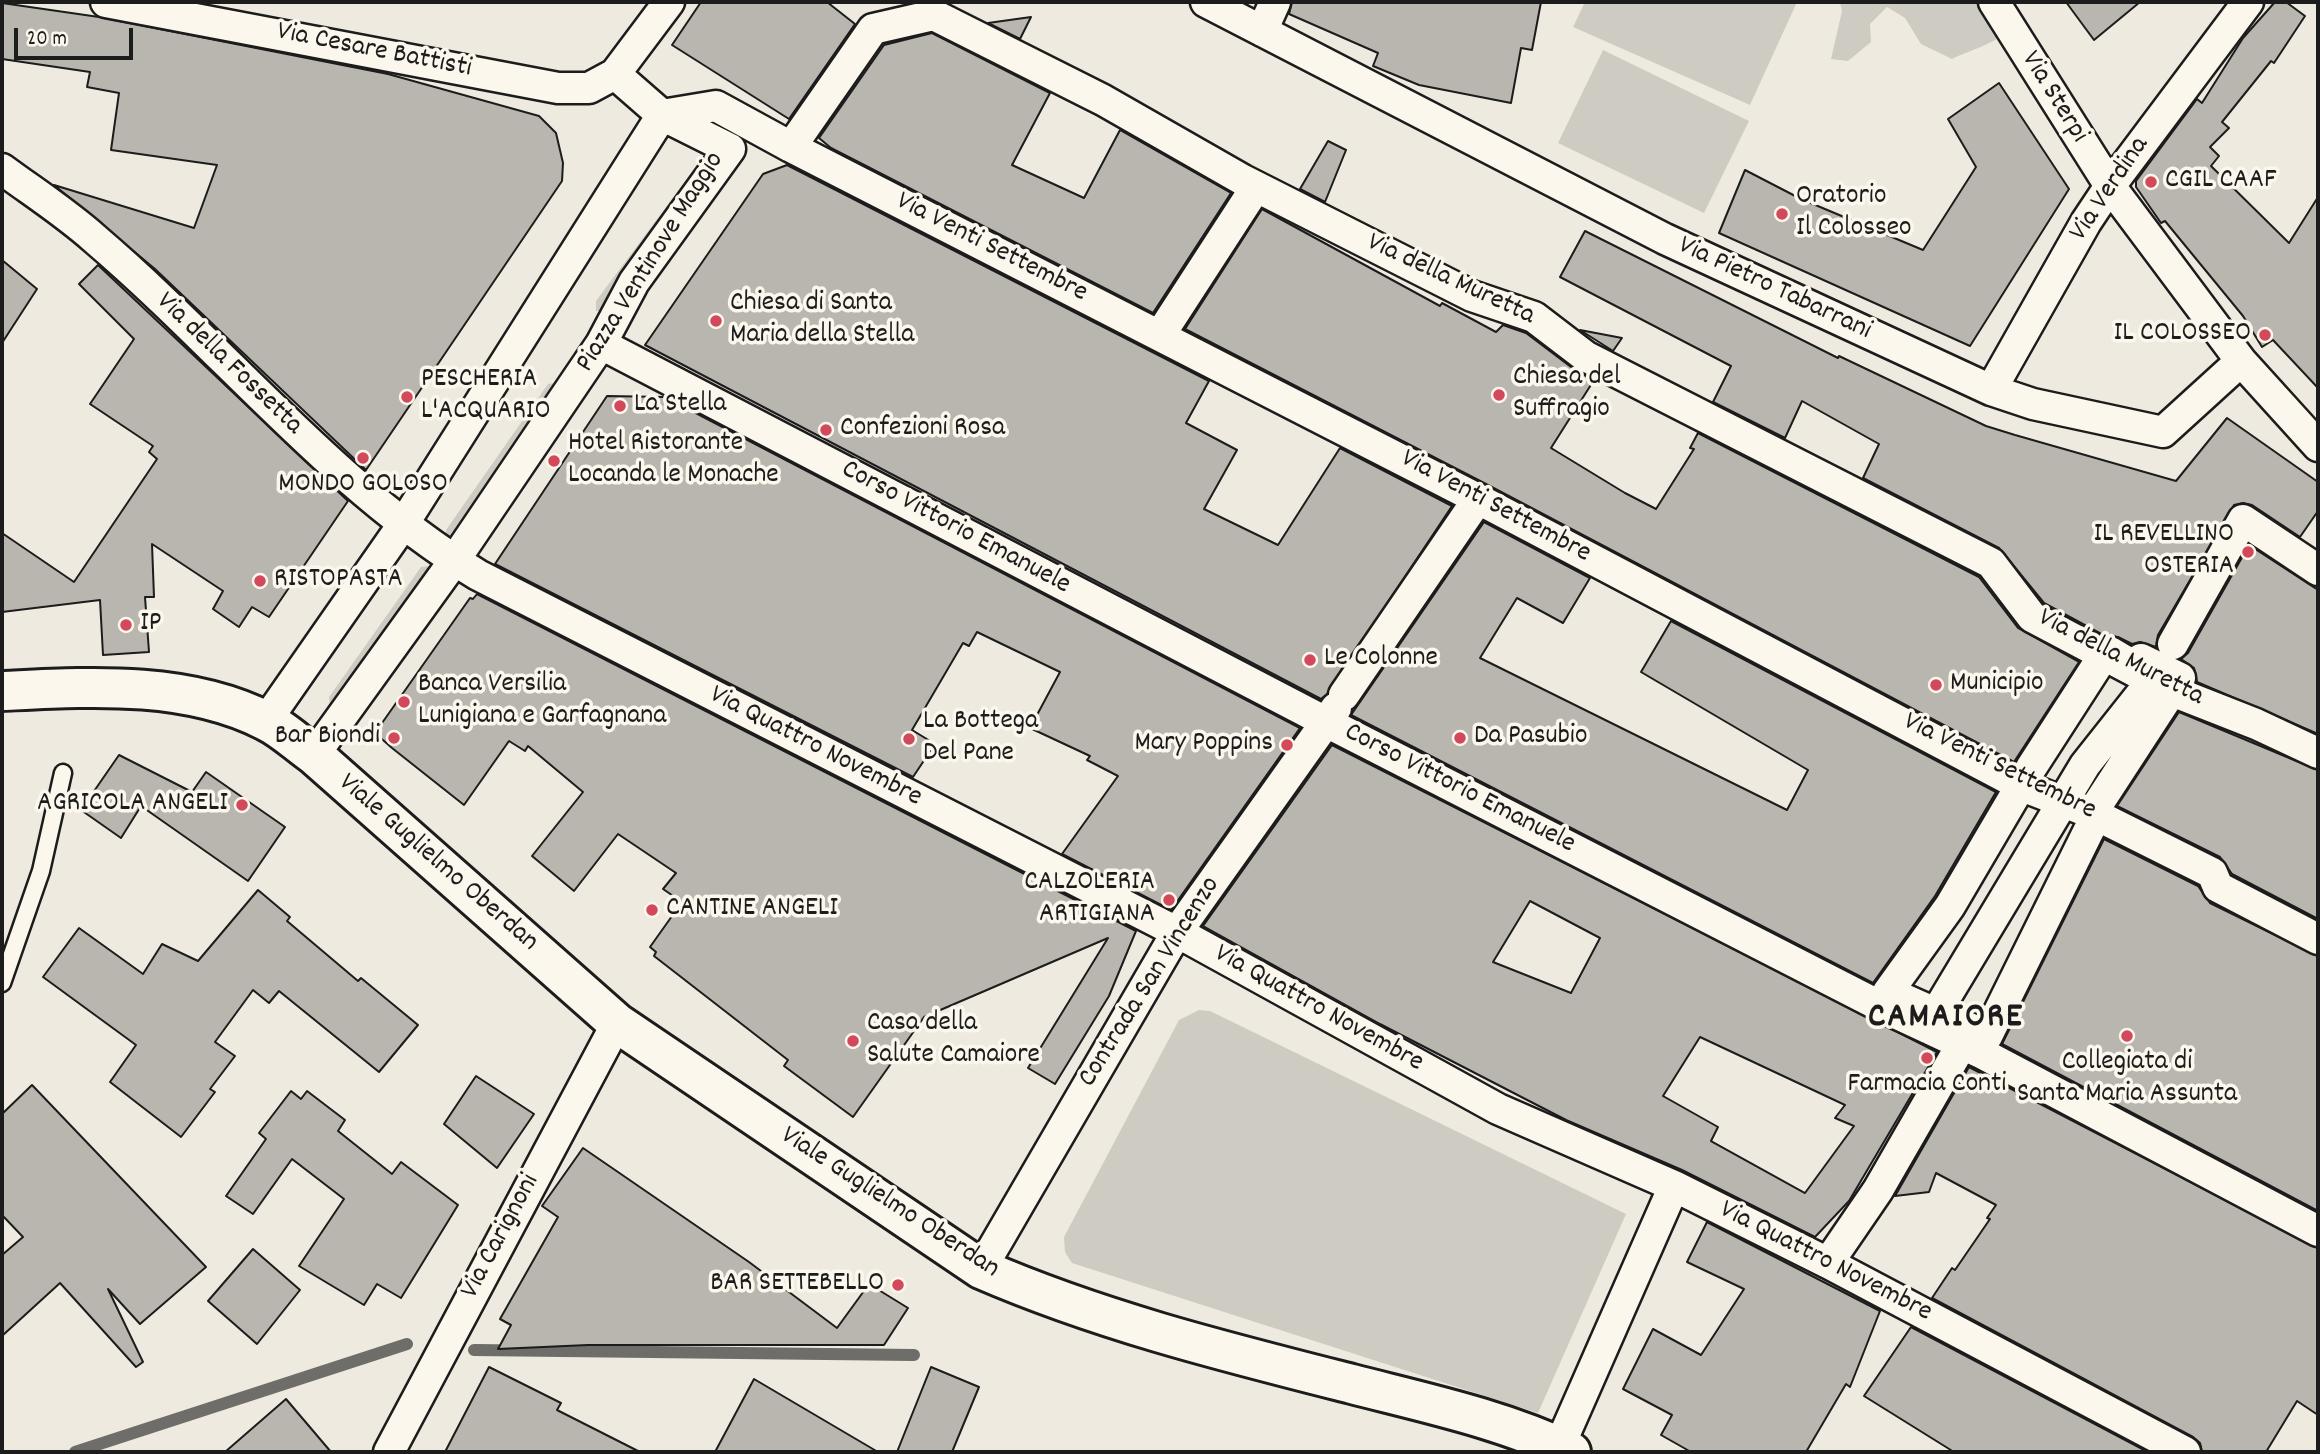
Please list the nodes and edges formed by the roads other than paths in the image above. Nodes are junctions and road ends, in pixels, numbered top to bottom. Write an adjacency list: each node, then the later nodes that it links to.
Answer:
1 (106, 2): 8 (street, Via Cesare Battisti)
2 (668, 2): 8 (street)
3 (1206, 2): 7 (street, Via Pietro Tabarrani)
4 (1275, 2): 7 (street)
5 (1994, 2): 12 (street, Via Sterpi)
6 (2248, 2): 12 (street, Via Verdina)
7 (1262, 31): 17 (street, Via Pietro Tabarrani)
8 (615, 74): 9 (street)
9 (662, 114): 10 (street, Via Venti Settembre); 15 (street, Piazza Ventinove Maggio); 20 (street)
10 (791, 147): 13 (street, Via della Muretta); 14 (street, Via Venti Settembre)
11 (2, 169): 20 (street, Via della Fossetta)
12 (2110, 186): 16 (street, Via Sterpi); 17 (street, Via Verdina)
13 (1256, 187): 14 (street); 23 (street, Via della Muretta)
14 (1160, 335): 19 (street, Via Venti Settembre)
15 (601, 344): 21 (street, Piazza Ventinove Maggio); 26 (street, Corso Vittorio Emanuele)
16 (2241, 361): 17 (street, Via Pietro Tabarrani); 18 (street)
17 (1992, 390)
18 (2318, 446)
19 (1478, 499): 26 (street, Contrada San Vincenzo); 31 (street, Via Venti Settembre)
20 (404, 523): 21 (street, Via della Fossetta); 27 (street)
21 (454, 561): 29 (street, Piazza Ventinove Maggio); 34 (street, Via Quattro Novembre)
22 (2318, 570): 24 (street)
23 (2106, 658): 24 (street, Via della Muretta); 31 (street)
24 (2164, 671): 28 (street, Via della Muretta); 32 (street); 33 (street)
25 (2, 691): 27 (street, Viale Guglielmo Oberdan)
26 (1335, 708): 34 (street, Contrada San Vincenzo); 37 (street, Corso Vittorio Emanuele)
27 (266, 721): 29 (street, Viale Guglielmo Oberdan)
28 (2318, 753)
29 (314, 755): 38 (street, Viale Guglielmo Oberdan)
30 (63, 773): 36 (lane)
31 (2022, 786): 32 (street, Via Venti Settembre); 37 (street)
32 (2063, 802): 33 (street, Via Venti Settembre); 37 (street)
33 (2094, 814): 35 (street, Via Venti Settembre); 37 (street)
34 (1177, 932): 40 (street, Via Quattro Novembre); 43 (street, Contrada San Vincenzo)
35 (2318, 939)
36 (2, 983)
37 (1932, 1021): 39 (street, Corso Vittorio Emanuele)
38 (617, 1023): 43 (street, Viale Guglielmo Oberdan); 45 (street, Via Carignoni)
39 (1962, 1044): 41 (street, Corso Vittorio Emanuele); 42 (street)
40 (1674, 1186): 42 (street, Via Quattro Novembre); 44 (street)
41 (2318, 1231)
42 (1829, 1263): 46 (street, Via Quattro Novembre)
43 (981, 1269): 44 (street, Viale Guglielmo Oberdan)
44 (1565, 1449)
45 (389, 1452)
46 (2185, 1452)

